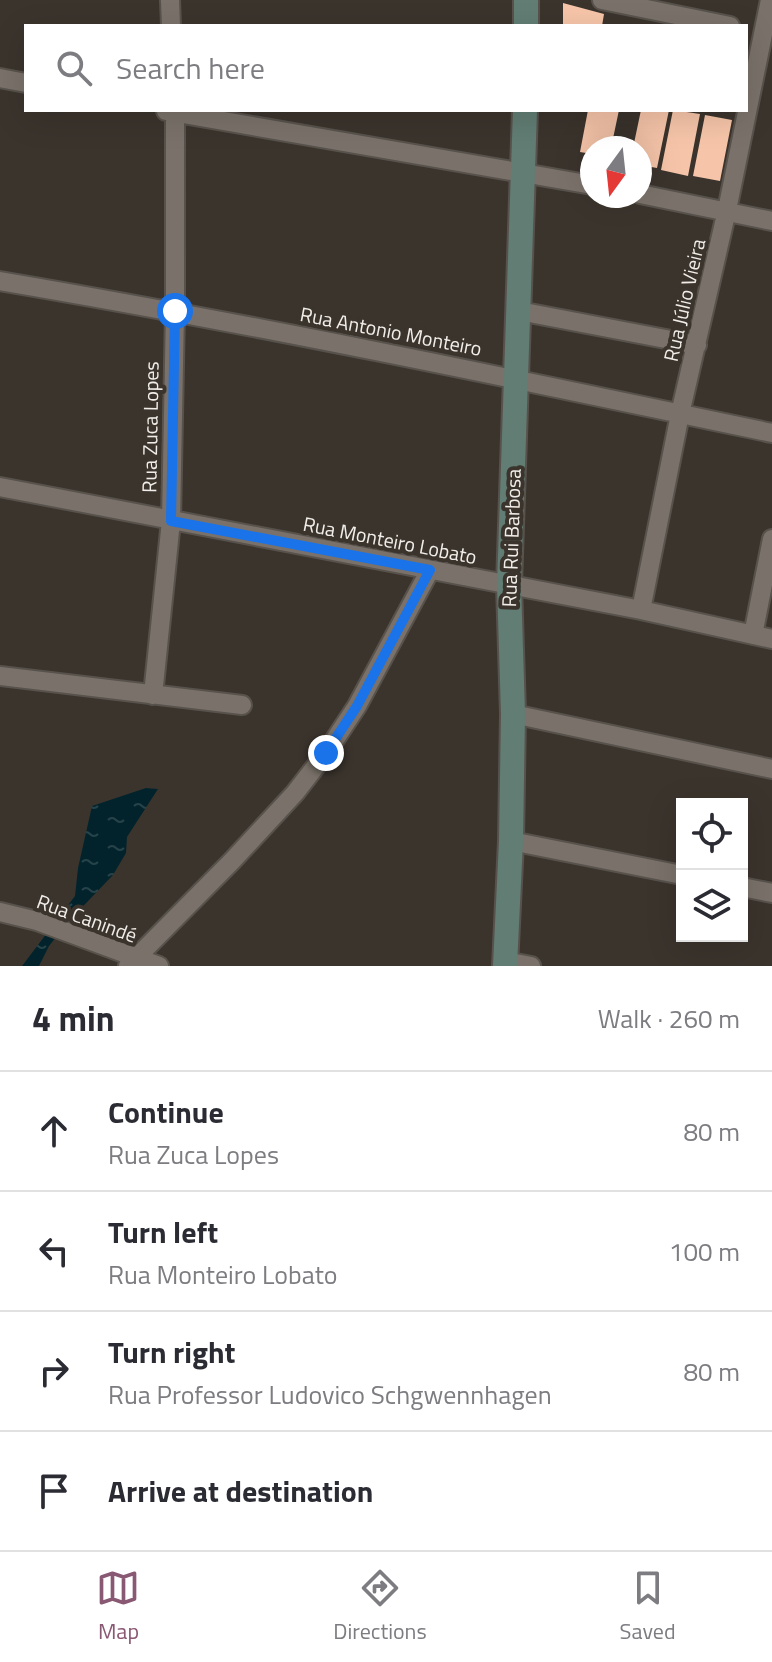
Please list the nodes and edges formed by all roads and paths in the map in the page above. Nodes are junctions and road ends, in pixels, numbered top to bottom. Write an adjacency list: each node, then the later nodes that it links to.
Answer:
1 (170, 0): 5 (street)
2 (526, 0): 6 (street)
3 (602, 0): 7 (street)
4 (770, 0): 8 (street, Rua Júlio Vieira)
5 (171, 24)
6 (526, 24)
7 (720, 24)
8 (760, 32): 11 (street, Rua Júlio Vieira)
9 (0, 78): 10 (street)
10 (24, 83)
11 (748, 97)
12 (171, 112): 22 (street, Rua Zuca Lopes)
13 (177, 112): 16 (street)
14 (525, 112): 16 (street, Rua Rui Barbosa)
15 (745, 112): 19 (street, Rua Júlio Vieira)
16 (525, 172): 17 (street); 23 (street, Rua Rui Barbosa)
17 (580, 183)
18 (652, 196): 19 (street)
19 (727, 210): 20 (street); 24 (street, Rua Júlio Vieira)
20 (772, 221)
21 (0, 281): 22 (street, Rua Antonio Monteiro)
22 (175, 311): 25 (street, Rua Antonio Monteiro); 29 (street, Rua Zuca Lopes)
23 (519, 311): 24 (street); 25 (street, Rua Rui Barbosa)
24 (697, 345): 26 (street, Rua Júlio Vieira)
25 (516, 378): 26 (street, Rua Antonio Monteiro); 32 (street, Rua Rui Barbosa)
26 (680, 414): 27 (street, Rua Antonio Monteiro); 33 (street, Rua Júlio Vieira)
27 (772, 433)
28 (0, 487): 29 (street, Rua Monteiro Lobato)
29 (171, 521): 31 (street, Rua Monteiro Lobato); 37 (street, Rua Zuca Lopes)
30 (772, 539): 34 (street)
31 (430, 570): 32 (street, Rua Monteiro Lobato); 46 (street)
32 (509, 585): 33 (street, Rua Monteiro Lobato); 39 (street, Rua Rui Barbosa)
33 (641, 610): 34 (street, Rua Monteiro Lobato)
34 (753, 635): 35 (street, Rua Monteiro Lobato)
35 (772, 639)
36 (0, 676): 37 (street)
37 (153, 695): 38 (street)
38 (242, 705)
39 (513, 714): 40 (street); 41 (street, Rua Rui Barbosa)
40 (772, 769)
41 (511, 841): 42 (street); 47 (street, Rua Rui Barbosa)
42 (676, 874)
43 (748, 888): 44 (street)
44 (772, 893)
45 (0, 912): 46 (street, Rua Canindé)
46 (132, 962): 48 (street, Rua Canindé)
47 (505, 963): 49 (street)
48 (159, 966)
49 (531, 966)

